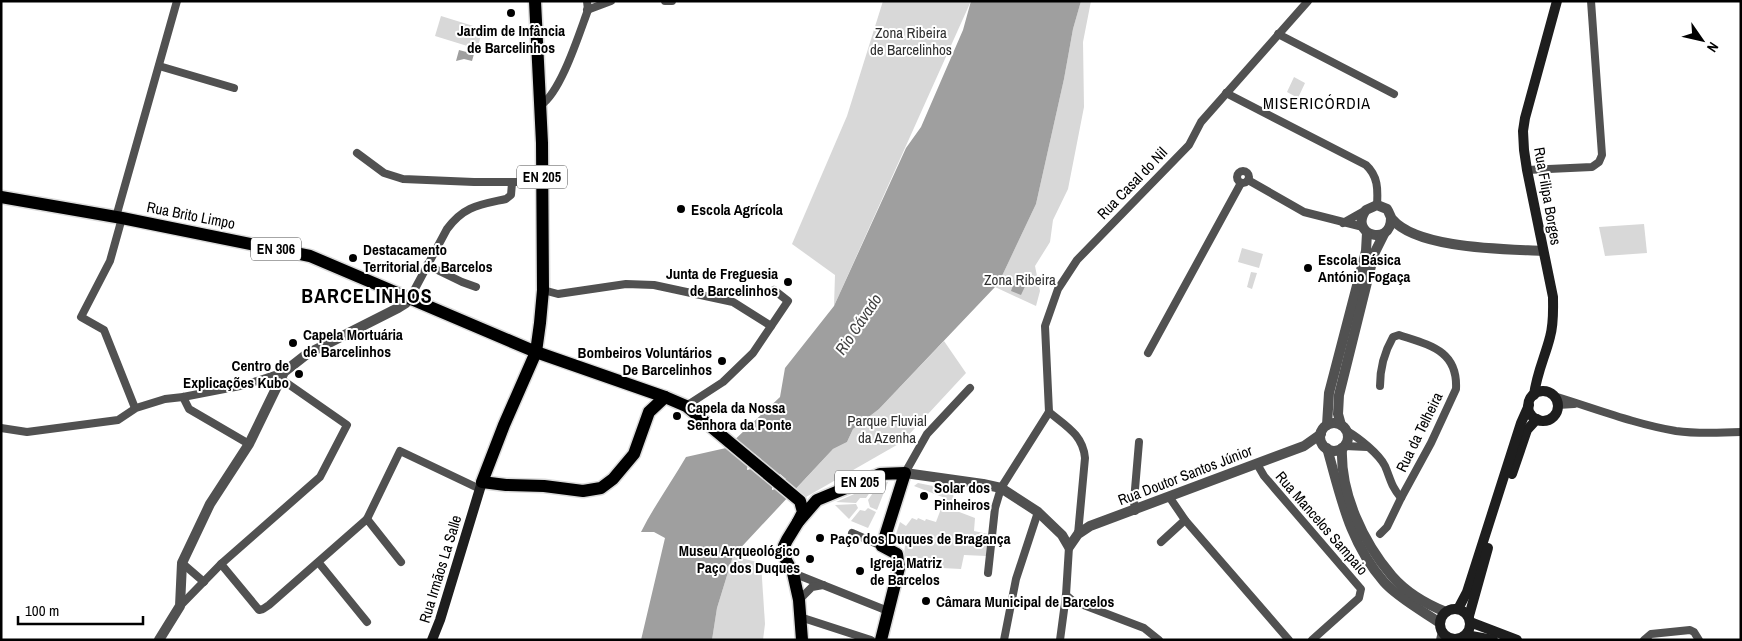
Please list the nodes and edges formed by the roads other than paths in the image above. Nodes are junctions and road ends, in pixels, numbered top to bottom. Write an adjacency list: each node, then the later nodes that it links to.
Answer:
1 (177, 1): 11 (street)
2 (535, 1): 15 (main road, EN 205)
3 (611, 1): 9 (street)
4 (665, 1): 5 (street)
5 (672, 1)
6 (1308, 1): 10 (street, Rua Casal do Nil)
7 (1557, 1): 17 (main road, Rua Filipa Borges)
8 (1591, 1): 17 (street)
9 (587, 6): 15 (street)
10 (1278, 34): 13 (street, Rua Casal do Nil); 14 (street)
11 (159, 66): 12 (street); 23 (street)
12 (234, 88)
13 (1226, 93): 21 (street); 49 (street, Rua Casal do Nil)
14 (1394, 94)
15 (541, 104): 18 (main road, EN 205)
16 (357, 153): 19 (street)
17 (1527, 170): 29 (main road, Rua Filipa Borges)
18 (542, 182): 19 (street); 32 (main road, EN 205)
19 (512, 183): 30 (street)
20 (1, 197): 23 (main road, Rua Brito Limpo / EN 306)
21 (1377, 205): 22 (street); 24 (street)
22 (1366, 210): 25 (street); 26 (street)
23 (119, 218): 34 (main road, Rua Brito Limpo / EN 306); 48 (street)
24 (1392, 218): 27 (street); 28 (street)
25 (1343, 223): 26 (street); 37 (street)
26 (1365, 230): 28 (street); 53 (street)
27 (1407, 230): 28 (street); 29 (street)
28 (1386, 232): 52 (street)
29 (1542, 251): 38 (main road, Rua Filipa Borges)
30 (427, 265): 31 (street); 34 (street)
31 (476, 287)
32 (543, 290): 35 (street); 36 (main road, EN 205)
33 (774, 290): 35 (street)
34 (410, 298): 36 (main road, Rua Brito Limpo / EN 306); 39 (street)
35 (771, 326): 47 (street)
36 (536, 352): 44 (main road, Rua Brito Limpo); 63 (main road, EN 205)
37 (1148, 353)
38 (1540, 367): 42 (main road, Rua Filipa Borges); 45 (main road)
39 (282, 376): 43 (street); 56 (street); 83 (street)
40 (1380, 386): 66 (street, Rua da Telheira)
41 (970, 388): 62 (street)
42 (1534, 394): 45 (main road); 46 (main road)
43 (184, 397): 48 (street); 56 (street)
44 (666, 397): 47 (main road, Rua Brito Limpo); 63 (main road)
45 (1554, 398): 50 (main road); 54 (street)
46 (1529, 405): 50 (main road); 91 (main road)
47 (686, 406): 67 (main road, Rua Brito Limpo)
48 (134, 408): 51 (street)
49 (1050, 412): 64 (street); 75 (street)
50 (1537, 419): 95 (main road)
51 (1, 428)
52 (1344, 428): 53 (street); 59 (street); 60 (street)
53 (1324, 430): 57 (street, Rua Doutor Santos Júnior); 58 (street)
54 (1741, 432)
55 (1140, 442): 69 (street)
56 (249, 444): 81 (street)
57 (1304, 446): 58 (street, Rua Doutor Santos Júnior); 61 (street, Rua Doutor Santos Júnior)
58 (1326, 447): 59 (street); 97 (street)
59 (1344, 447): 60 (street); 93 (street)
60 (1367, 447): 66 (street)
61 (1257, 464): 65 (street, Rua Doutor Santos Júnior); 108 (street, Rua Mancelos Sampaio)
62 (906, 473): 64 (street); 68 (main road, EN 205); 78 (main road, EN 205)
63 (481, 485): 71 (street); 100 (main road, Rua Irmãos La Salle)
64 (1001, 488): 70 (street); 85 (street)
65 (1170, 498): 69 (street, Rua Doutor Santos Júnior); 72 (street)
66 (1401, 498): 76 (street, Rua da Telheira)
67 (799, 500): 68 (main road, EN 205); 73 (main road, EN 205)
68 (817, 500): 73 (main road, EN 205)
69 (1135, 511): 75 (street, Rua Doutor Santos Júnior)
70 (1038, 512): 79 (street); 104 (street)
71 (367, 519): 80 (street); 82 (street)
72 (1185, 520): 77 (street); 107 (street)
73 (798, 522): 84 (main road, EN 205)
74 (852, 533): 78 (street)
75 (1078, 534): 79 (street)
76 (1380, 534)
77 (1161, 542)
78 (882, 546): 92 (main road)
79 (1068, 547): 88 (street)
80 (401, 562)
81 (182, 563): 86 (street); 90 (street)
82 (319, 563): 83 (street); 96 (street)
83 (221, 564): 86 (street)
84 (792, 573): 87 (street); 89 (main road, EN 205)
85 (988, 573)
86 (204, 582): 90 (street)
87 (823, 585): 89 (street); 92 (street)
88 (1066, 596): 105 (street); 106 (street)
89 (799, 600): 94 (main road, EN 205)
90 (180, 606): 99 (street)
91 (1458, 609): 93 (main road); 95 (main road)
92 (888, 611): 103 (main road)
93 (1446, 612): 97 (main road)
94 (800, 617): 101 (main road, EN 205); 102 (street)
95 (1470, 619): 98 (main road); 110 (main road)
96 (367, 622)
97 (1441, 631): 98 (main road)
98 (1460, 638): 109 (main road)
99 (159, 640)
100 (432, 640)
101 (802, 640)
102 (871, 640)
103 (881, 640)
104 (1004, 640)
105 (1060, 640)
106 (1159, 640)
107 (1289, 640)
108 (1312, 640)
109 (1493, 640)
110 (1517, 640)
111 (1644, 640): 112 (street)
112 (1699, 640)

